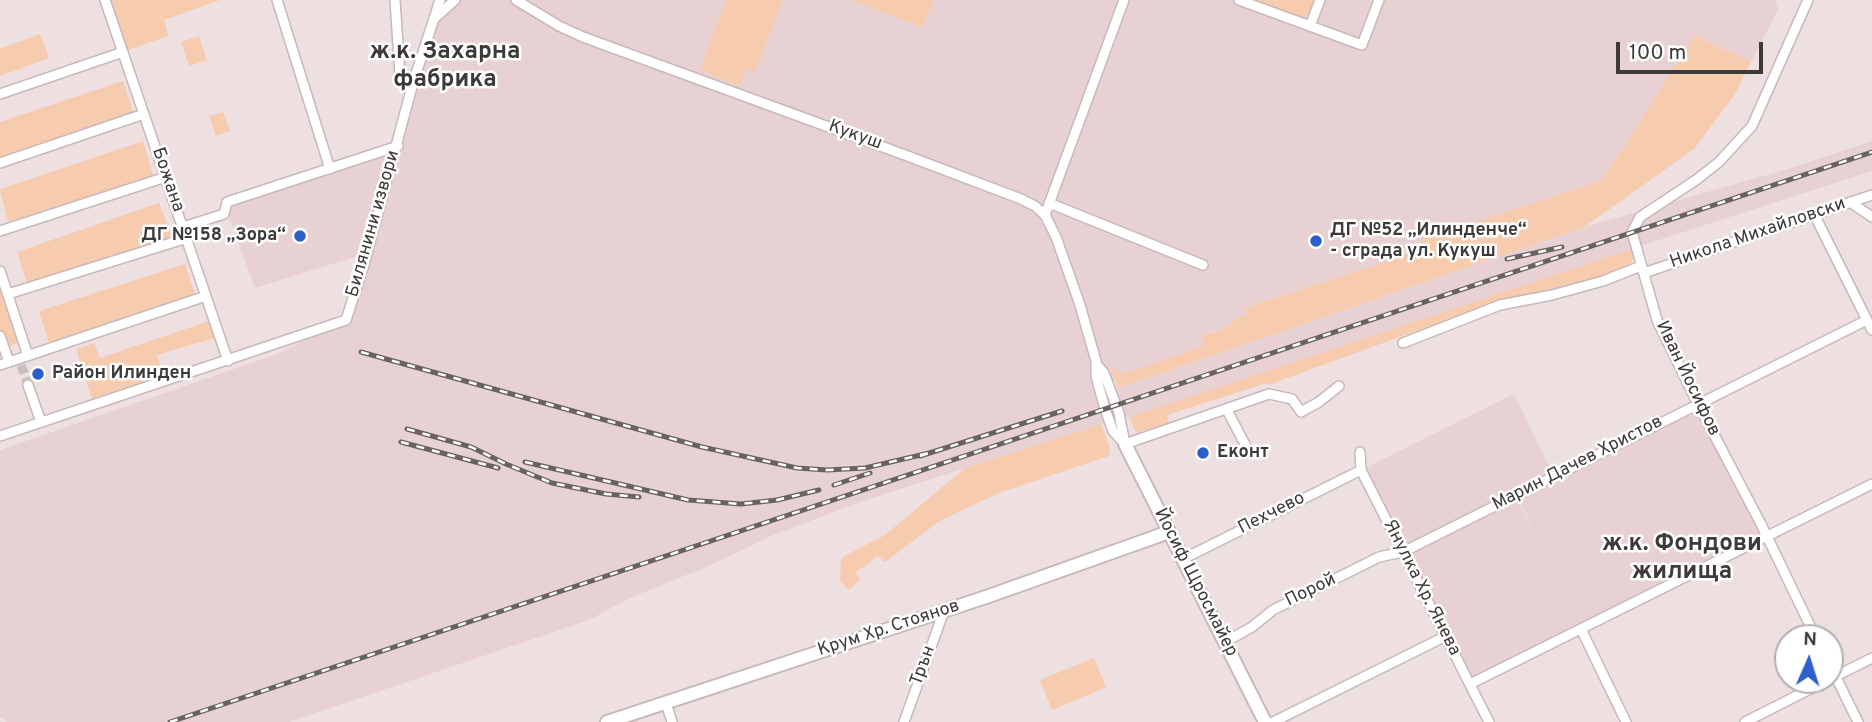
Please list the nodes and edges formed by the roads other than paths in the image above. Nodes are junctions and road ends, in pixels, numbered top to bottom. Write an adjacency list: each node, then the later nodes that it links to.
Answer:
1 (105, 0): 14 (street, Божана)
2 (277, 0): 20 (street)
3 (395, 0): 15 (street)
4 (440, 0): 12 (street, Билянини извори)
5 (455, 0): 12 (street)
6 (516, 0): 26 (street, Кукуш)
7 (1124, 0): 24 (street)
8 (1238, 0): 13 (street)
9 (1320, 0): 13 (street)
10 (1379, 0): 13 (street)
11 (1808, 0): 32 (street, Иван Йосифов)
12 (434, 19): 15 (street, Билянини извори)
13 (1310, 26)
14 (123, 52): 16 (street); 17 (street, Божана)
15 (414, 83): 18 (street, Билянини извори)
16 (0, 94)
17 (144, 114): 19 (street); 21 (street, Божана)
18 (398, 146): 20 (street); 41 (street, Билянини извори)
19 (0, 163)
20 (330, 169): 28 (street)
21 (166, 177): 28 (street, Божана); 29 (street)
22 (1872, 195): 23 (street, Никола Михайловски)
23 (1850, 202): 25 (street, Никола Михайловски); 27 (street)
24 (1049, 203): 26 (street); 31 (street)
25 (1814, 214): 32 (street, Никола Михайловски); 36 (street)
26 (1045, 215): 49 (street)
27 (1872, 217)
28 (183, 227): 30 (street, Божана)
29 (0, 231)
30 (187, 238): 34 (street); 35 (street, Божана)
31 (1203, 265)
32 (1642, 270): 39 (street, Никола Михайловски); 45 (street, Иван Йосифов)
33 (0, 271): 34 (street)
34 (8, 294): 40 (street)
35 (206, 296): 40 (street); 41 (street, Божана)
36 (1867, 320): 37 (street); 45 (street, Марин Дачев Христов)
37 (1872, 330)
38 (0, 336): 42 (street)
39 (1403, 343)
40 (23, 360): 42 (street)
41 (228, 361): 47 (street, Билянини извори)
42 (4, 363)
43 (28, 384): 47 (street)
44 (1339, 386): 46 (street)
45 (1698, 404): 55 (street, Иван Йосифов); 56 (street, Марин Дачев Христов)
46 (1227, 410): 49 (street); 50 (street)
47 (41, 422): 48 (street, Билянини извори)
48 (0, 436)
49 (1125, 444): 54 (street, Йосиф Щросмайер)
50 (1248, 450)
51 (1360, 452): 52 (street, Янулка Хр. Янева)
52 (1361, 470): 56 (street, Янулка Хр. Янева); 57 (street, Пехчево)
53 (1872, 484): 55 (street)
54 (1169, 532): 57 (street, Йосиф Щросмайер); 58 (street, Крум Хр. Стоянов)
55 (1767, 537): 59 (street, Иван Йосифов); 60 (street)
56 (1403, 551): 61 (street, Янулка Хр. Янева); 62 (street, Порой)
57 (1183, 559): 62 (street, Йосиф Щросмайер)
58 (944, 611): 68 (street, Крум Хр. Стоянов); 71 (street, Трън)
59 (1809, 624)
60 (1581, 629): 65 (street); 75 (street)
61 (1446, 636): 65 (street, Янулка Хр. Янева); 73 (street)
62 (1225, 642): 72 (street, Йосиф Щросмайер)
63 (1872, 658): 64 (street)
64 (1844, 672)
65 (1470, 684): 74 (street, Янулка Хр. Янева)
66 (1801, 694): 76 (street)
67 (1840, 694): 77 (street)
68 (666, 703): 69 (street, Крум Хр. Стоянов); 70 (street)
69 (607, 722)
70 (672, 722)
71 (904, 722)
72 (1265, 722)
73 (1273, 722)
74 (1489, 722)
75 (1626, 722)
76 (1745, 722)
77 (1858, 722)

